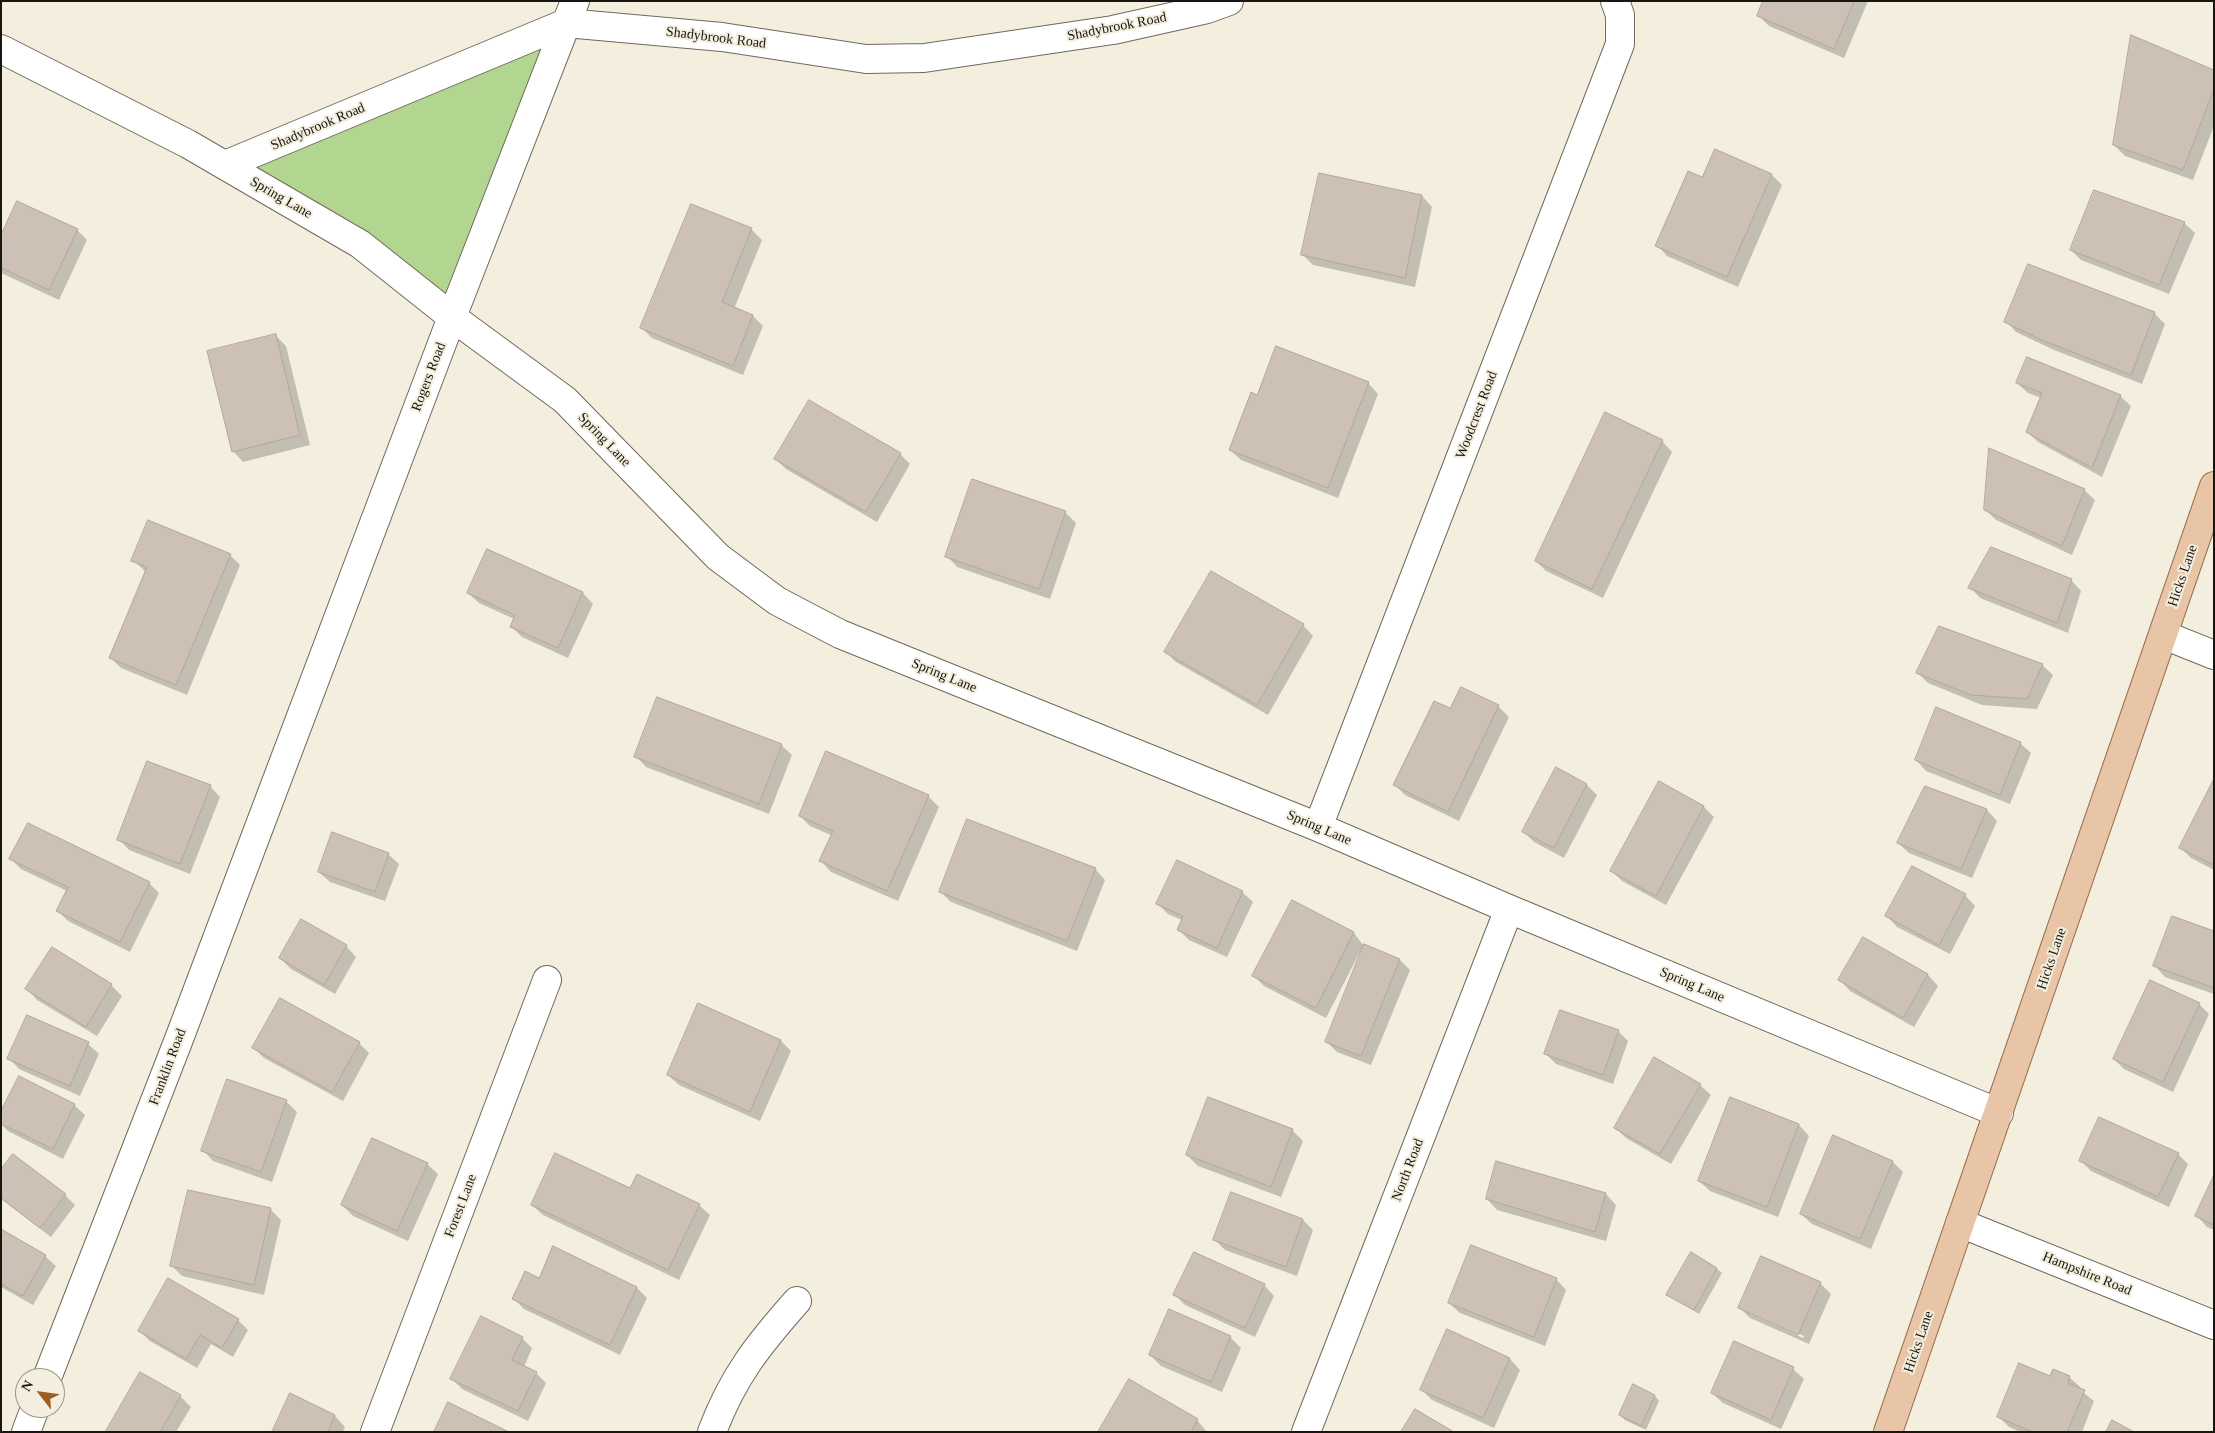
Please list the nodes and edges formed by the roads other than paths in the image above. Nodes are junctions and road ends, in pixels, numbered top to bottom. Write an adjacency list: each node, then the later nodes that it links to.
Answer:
1 (1230, 1): 3 (street, Shadybrook Road)
2 (1615, 1): 11 (street, Woodcrest Road)
3 (570, 12): 5 (street, Shadybrook Road); 6 (street, Rogers Road)
4 (1, 49): 5 (street, Spring Lane)
5 (226, 166): 6 (street, Spring Lane)
6 (452, 317): 10 (street, Rogers Road); 11 (street, Spring Lane)
7 (2214, 486): 8 (main road, Hicks Lane)
8 (2164, 634): 9 (street); 14 (main road, Hicks Lane)
9 (2214, 655)
10 (286, 755): 18 (street, Franklin Road)
11 (1318, 827): 12 (street, Spring Lane)
12 (1509, 909): 14 (street, Spring Lane); 23 (street, North Road)
13 (547, 980): 21 (street, Forest Lane)
14 (1999, 1113): 15 (main road, Hicks Lane)
15 (1960, 1223): 17 (street, Hampshire Road); 24 (main road, Hicks Lane)
16 (798, 1301): 22 (street)
17 (2214, 1325)
18 (51, 1368)
19 (32, 1418): 20 (street)
20 (26, 1432)
21 (375, 1432)
22 (712, 1432)
23 (1306, 1432)
24 (1888, 1432)

